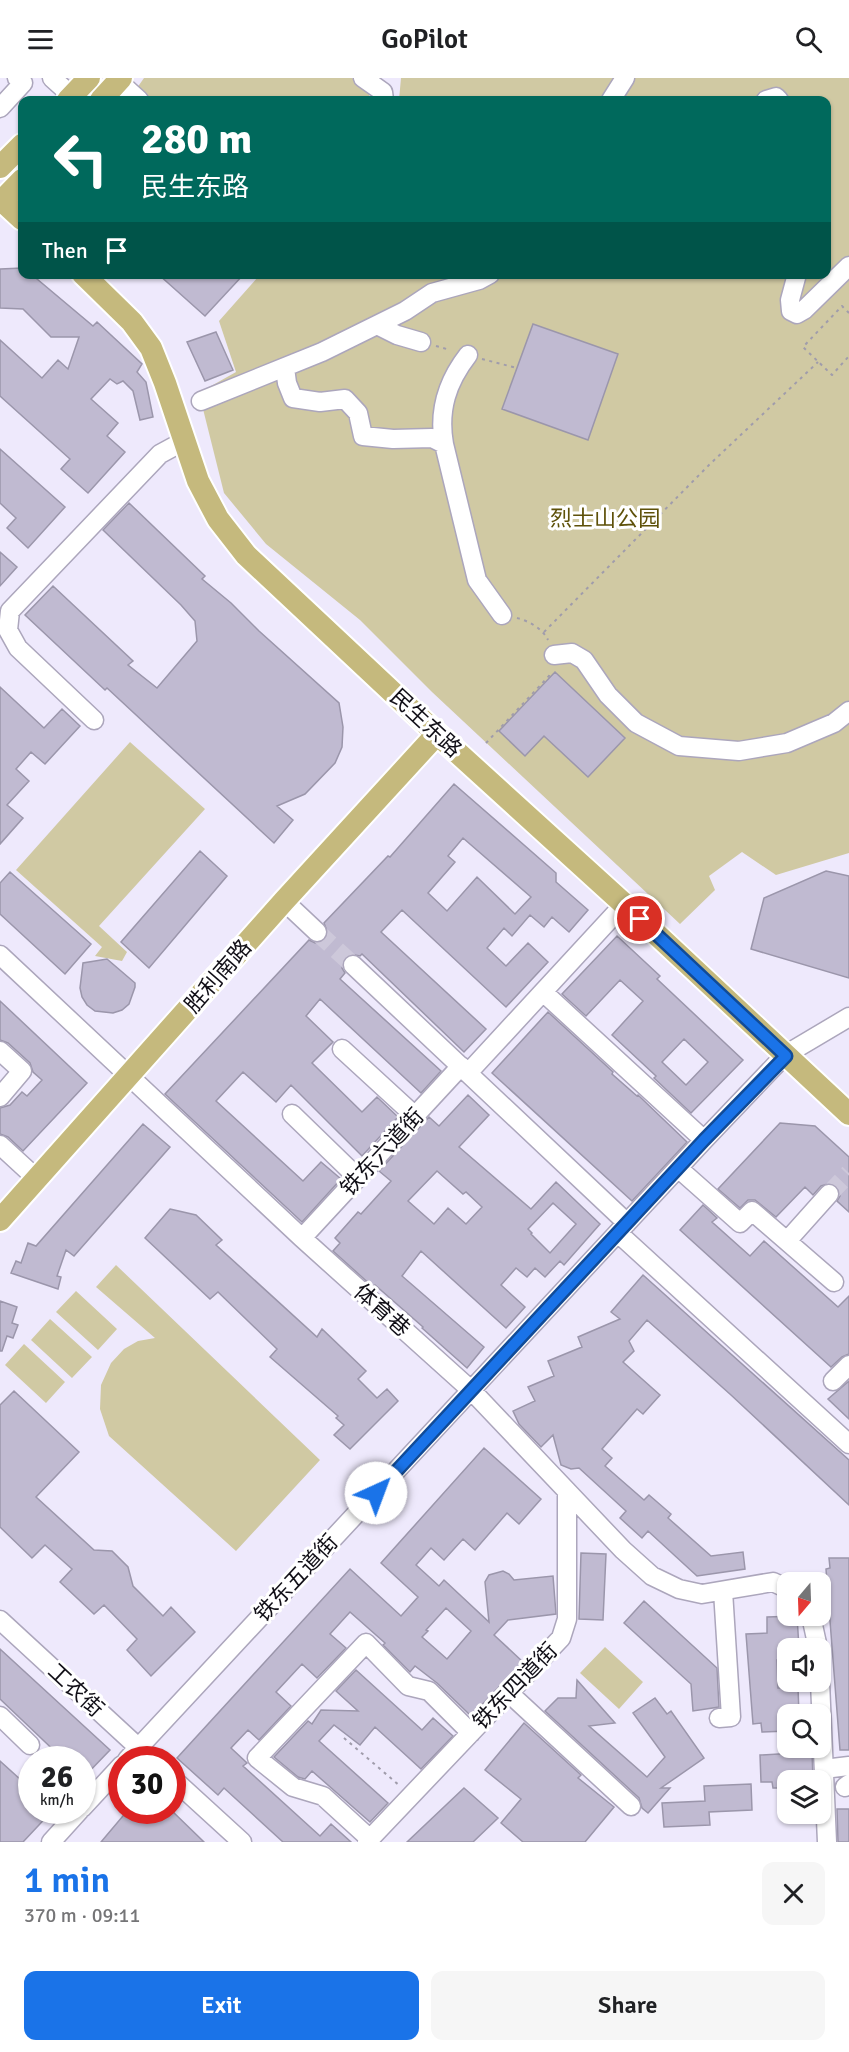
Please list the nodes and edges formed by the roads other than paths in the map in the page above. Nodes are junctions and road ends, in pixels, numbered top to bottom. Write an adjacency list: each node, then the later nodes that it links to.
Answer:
1 (17, 78): 13 (street)
2 (52, 78): 7 (street)
3 (89, 78): 8 (main road)
4 (363, 78): 11 (street)
5 (625, 78): 12 (street)
6 (119, 80): 9 (main road); 10 (street)
7 (68, 96)
8 (72, 96)
9 (105, 96)
10 (135, 96)
11 (384, 96)
12 (614, 96)
13 (0, 108)
14 (18, 149): 15 (main road)
15 (0, 167)
16 (18, 184): 17 (main road)
17 (1, 201): 18 (main road)
18 (18, 216)
19 (849, 266): 22 (street)
20 (88, 279): 28 (main road, 民生东路)
21 (481, 279): 23 (street)
22 (796, 279)
23 (377, 325): 24 (street); 26 (street)
24 (421, 342)
25 (468, 355): 29 (street)
26 (285, 368): 27 (street); 29 (street)
27 (201, 401)
28 (184, 441): 33 (street); 34 (main road, 民生东路)
29 (444, 444): 30 (street)
30 (502, 615)
31 (554, 655): 32 (street)
32 (849, 711)
33 (94, 720)
34 (436, 734): 35 (main road, 胜利南路); 36 (main road, 民生东路)
35 (284, 901): 37 (street); 46 (main road, 胜利南路)
36 (624, 904): 40 (street, 铁东六道街); 44 (main road, 民生东路)
37 (317, 932)
38 (0, 955): 46 (street, 体育巷)
39 (353, 964): 45 (street)
40 (543, 992): 45 (street, 铁东六道街); 51 (street)
41 (849, 1017): 44 (street, 铁东五道街)
42 (342, 1049): 50 (street)
43 (0, 1051): 47 (street)
44 (786, 1056): 49 (main road, 民生东路); 51 (street, 铁东五道街)
45 (464, 1070): 50 (street, 铁东六道街); 58 (street)
46 (130, 1076): 55 (main road, 胜利南路); 59 (street, 体育巷)
47 (0, 1097)
48 (292, 1114): 54 (street)
49 (849, 1114)
50 (415, 1116): 54 (street, 铁东六道街)
51 (704, 1140): 53 (street, 铁东五道街)
52 (0, 1145): 55 (street)
53 (678, 1168): 58 (street, 铁东五道街); 60 (street)
54 (358, 1178): 59 (street, 铁东六道街)
55 (38, 1179): 57 (main road, 胜利南路)
56 (829, 1194): 60 (street)
57 (2, 1214)
58 (623, 1228): 64 (street, 铁东五道街); 65 (street)
59 (302, 1238): 64 (street, 体育巷)
60 (787, 1241): 61 (street)
61 (834, 1282)
62 (849, 1365): 63 (street)
63 (833, 1381)
64 (472, 1391): 66 (street, 体育巷); 77 (street, 铁东五道街)
65 (849, 1444)
66 (567, 1491): 68 (street, 体育巷); 71 (street, 铁东四道街)
67 (777, 1584): 68 (street, 体育巷)
68 (723, 1591): 73 (street)
69 (0, 1620): 76 (street, 工农街)
70 (820, 1692): 79 (street)
71 (509, 1693): 74 (street, 铁东四道街); 83 (street)
72 (0, 1716): 75 (street)
73 (719, 1718)
74 (471, 1733): 85 (street, 铁东四道街); 85 (street)
75 (30, 1745)
76 (125, 1746)
77 (139, 1746)
78 (849, 1766): 79 (street)
79 (824, 1769): 88 (street)
80 (108, 1780): 82 (street)
81 (186, 1791): 87 (street)
82 (96, 1793)
83 (631, 1806)
84 (67, 1824): 86 (street)
85 (369, 1840)
86 (51, 1842)
87 (242, 1842)
88 (826, 1842)

